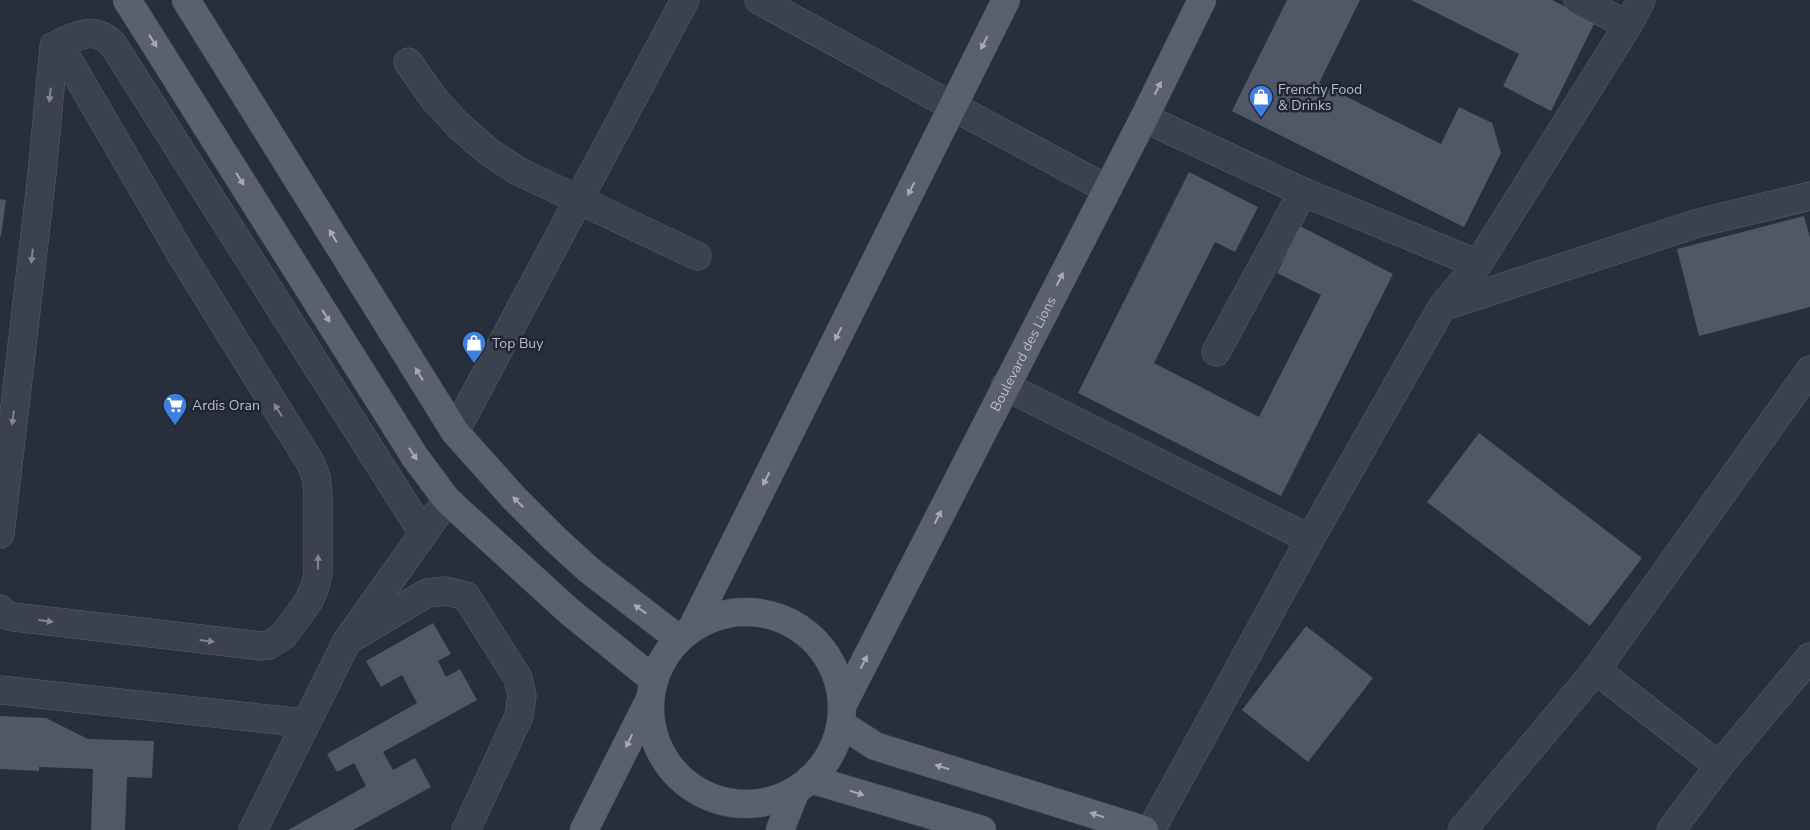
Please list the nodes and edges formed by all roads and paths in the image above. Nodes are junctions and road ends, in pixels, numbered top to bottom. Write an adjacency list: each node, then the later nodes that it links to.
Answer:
1 (127, 0): 25 (main road, one-way to 25)
2 (186, 0): 24 (main road, one-way to 2)
3 (685, 0): 17 (street)
4 (759, 0): 12 (street)
5 (1006, 0): 12 (main road, one-way to 12)
6 (1202, 0): 13 (main road, Boulevard des Lions, one-way to 6)
7 (1578, 0): 9 (street)
8 (1641, 0): 9 (street)
9 (1628, 25): 19 (street)
10 (57, 45): 26 (street); 27 (street, one-way to 27); 29 (street, one-way to 10)
11 (408, 62): 17 (street)
12 (952, 106): 14 (street); 30 (main road, one-way to 30)
13 (1144, 118): 14 (main road, Boulevard des Lions); 15 (street)
14 (1107, 189): 23 (main road, Boulevard des Lions, one-way to 14)
15 (1303, 192): 19 (street); 21 (street)
16 (1810, 196): 20 (street)
17 (579, 199): 18 (street); 24 (street)
18 (698, 256)
19 (1478, 264): 20 (street)
20 (1442, 307): 28 (street)
21 (1216, 352)
22 (1807, 383): 33 (street)
23 (1005, 386): 28 (street); 36 (main road, Boulevard des Lions, one-way to 23)
24 (455, 432): 30 (main road, one-way to 24)
25 (447, 500): 26 (street); 34 (main road)
26 (423, 533): 31 (street)
27 (0, 534)
28 (1310, 539): 46 (street)
29 (0, 609)
30 (685, 633): 34 (main road); 36 (main road)
31 (347, 641): 37 (street); 41 (street)
32 (1810, 656): 38 (street)
33 (1596, 670): 38 (street); 47 (street)
34 (652, 689): 39 (main road); 42 (main road, one-way to 42)
35 (0, 690): 37 (street)
36 (841, 715): 39 (main road, Boulevard des Lions); 45 (main road, one-way to 36)
37 (305, 723): 40 (street)
38 (1719, 766): 48 (street)
39 (803, 784): 43 (main road); 44 (main road, one-way to 44)
40 (254, 830)
41 (466, 830)
42 (584, 830)
43 (780, 830)
44 (982, 830)
45 (1144, 830)
46 (1151, 830)
47 (1462, 830)
48 (1671, 830)

